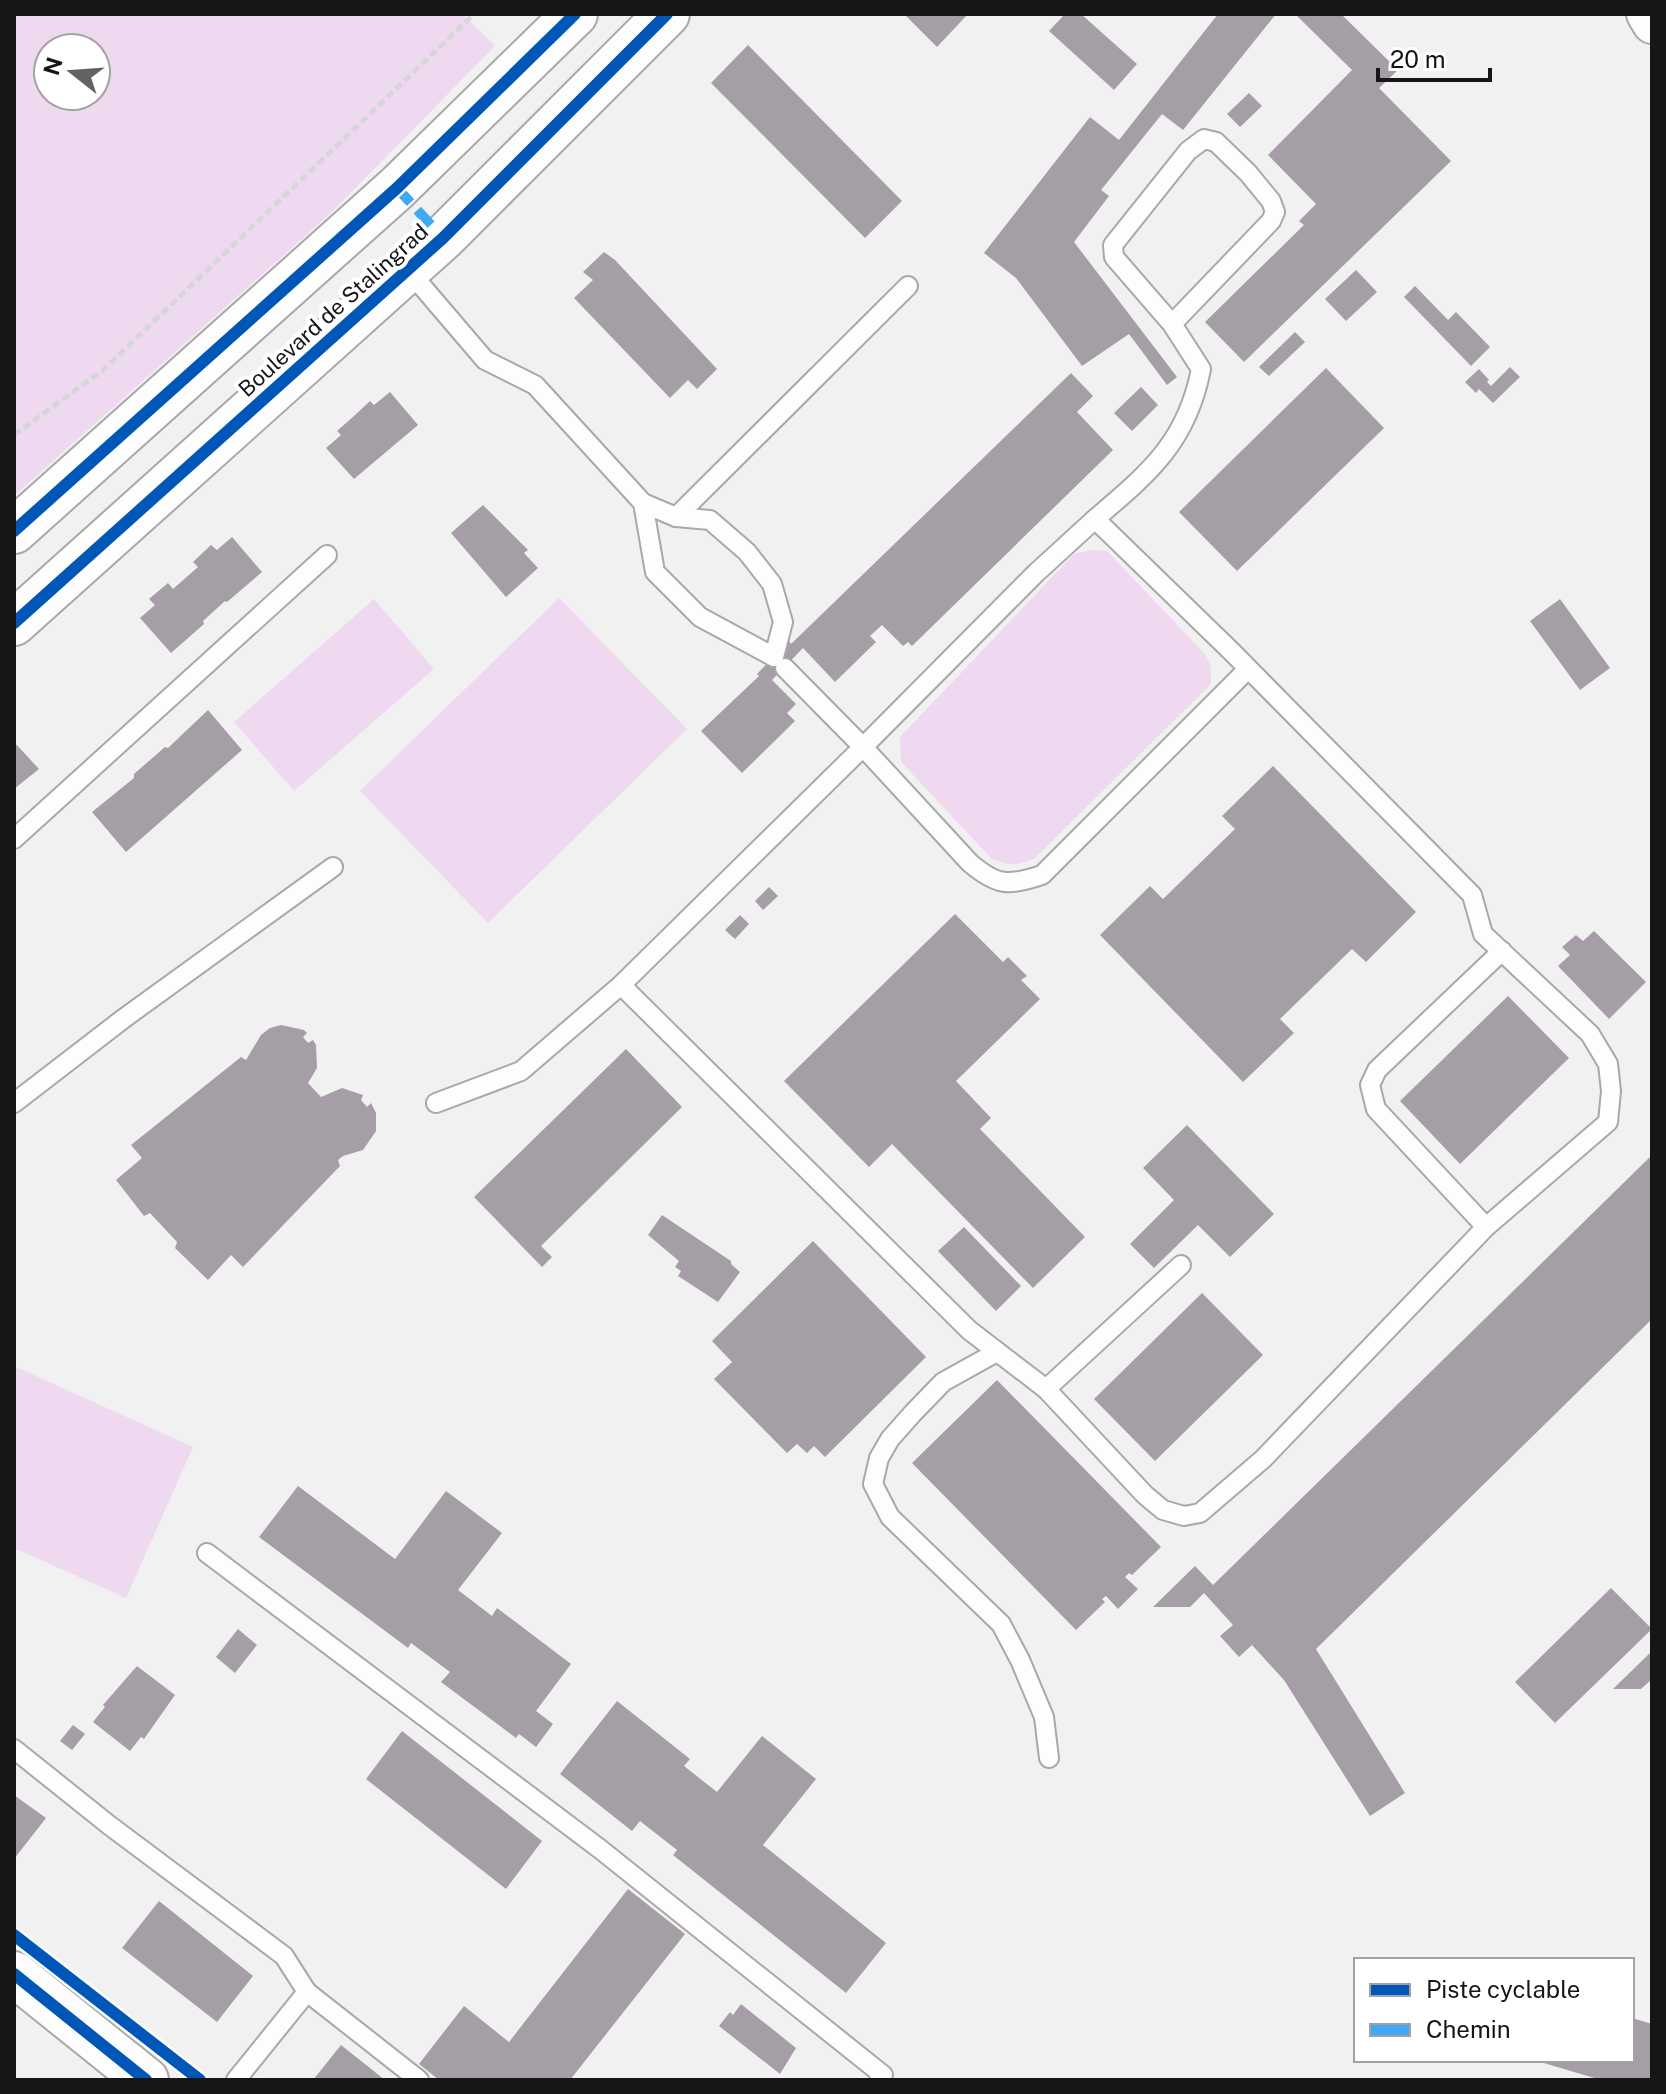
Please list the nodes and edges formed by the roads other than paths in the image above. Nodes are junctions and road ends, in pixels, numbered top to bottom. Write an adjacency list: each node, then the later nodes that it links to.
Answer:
1 (575, 14): 5 (main road)
2 (667, 14): 6 (main road, Boulevard de Stalingrad)
3 (1646, 14): 4 (street)
4 (1652, 24)
5 (359, 221): 6 (main road); 12 (main road)
6 (409, 271): 9 (lane); 14 (main road, Boulevard de Stalingrad)
7 (908, 286): 10 (lane)
8 (1172, 324): 8 (lane); 11 (lane)
9 (643, 503): 10 (lane); 10 (lane)
10 (676, 517)
11 (1095, 519): 16 (lane); 17 (lane)
12 (14, 531)
13 (327, 555): 18 (lane)
14 (14, 623)
15 (785, 668): 17 (lane)
16 (1248, 669): 17 (lane); 20 (lane)
17 (863, 747): 21 (lane)
18 (14, 839)
19 (333, 867): 22 (lane)
20 (1502, 951): 24 (lane); 24 (lane)
21 (621, 985): 23 (lane); 26 (lane)
22 (14, 1103)
23 (436, 1103)
24 (1486, 1227): 27 (lane)
25 (1181, 1265): 27 (lane)
26 (997, 1352): 27 (lane); 30 (lane)
27 (1046, 1389)
28 (207, 1553): 36 (lane)
29 (14, 1749): 32 (lane)
30 (1049, 1758)
31 (14, 1974): 33 (main road)
32 (307, 1992): 34 (lane); 35 (lane)
33 (146, 2080)
34 (236, 2080)
35 (419, 2080)
36 (879, 2080)

